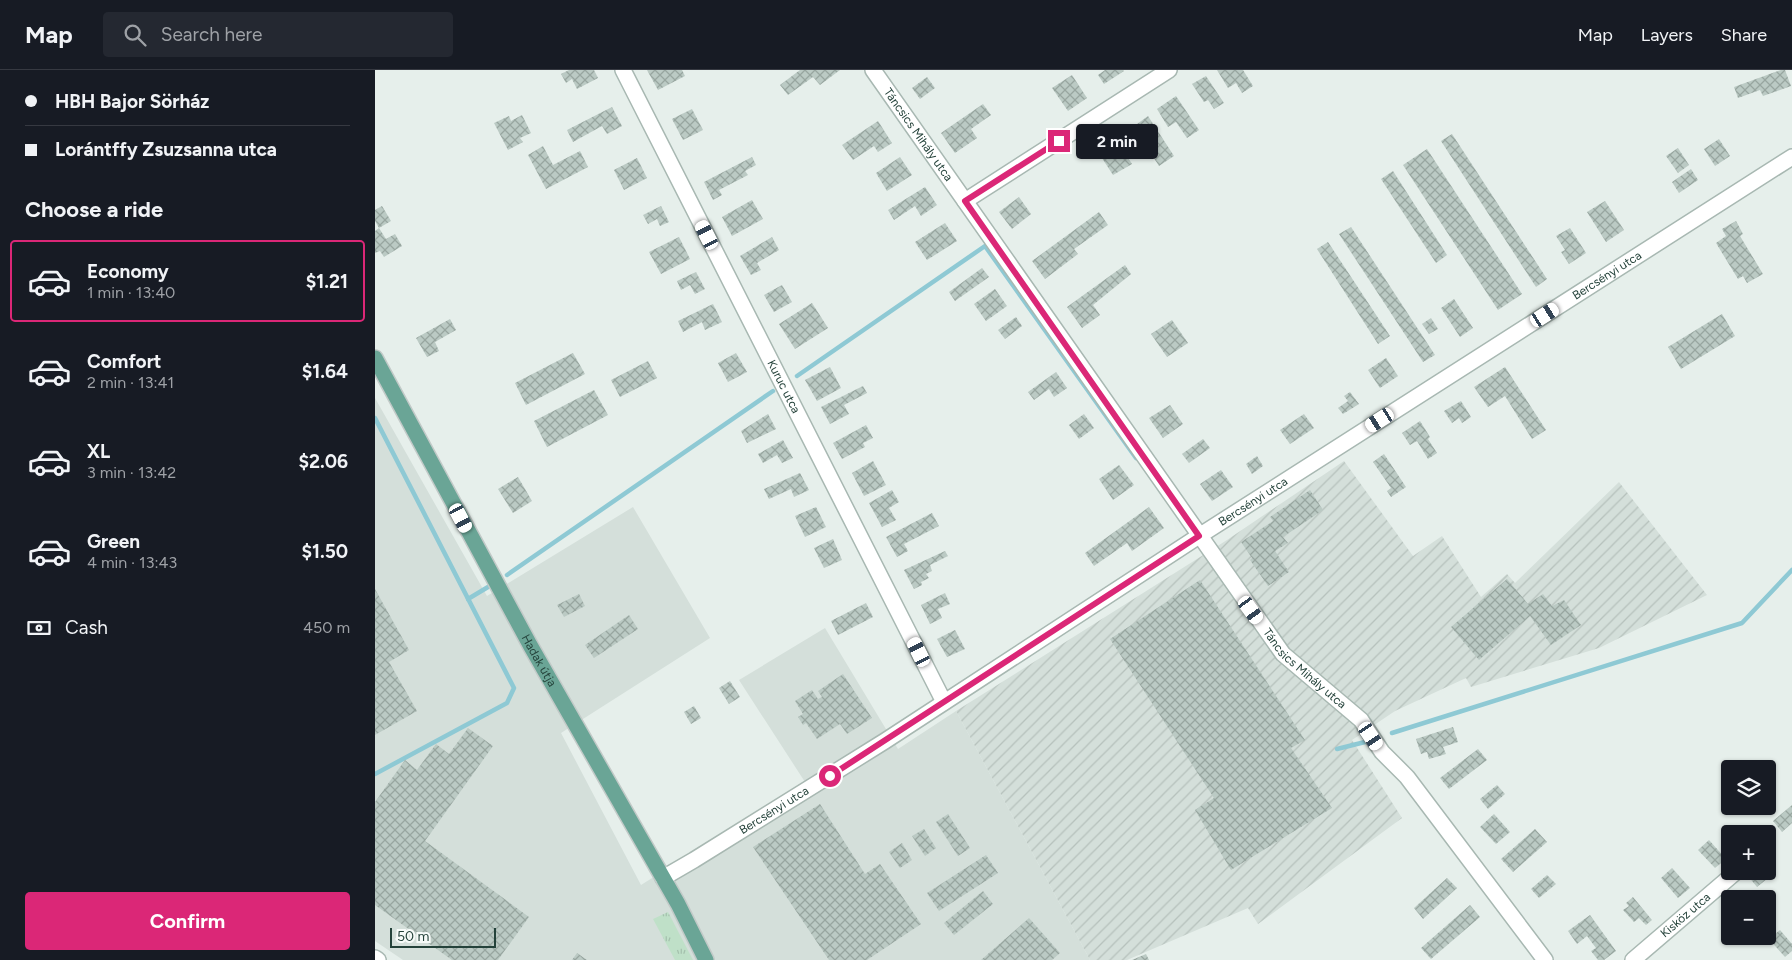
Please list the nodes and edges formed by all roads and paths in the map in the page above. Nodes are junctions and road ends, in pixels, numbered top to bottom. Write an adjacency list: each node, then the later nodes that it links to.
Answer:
1 (623, 70): 8 (street, Kuruc utca)
2 (873, 70): 5 (street, Táncsics Mihály utca)
3 (1169, 70): 5 (street)
4 (1792, 157): 7 (street, Bercsényi utca)
5 (965, 201): 7 (street, Táncsics Mihály utca)
6 (375, 358): 9 (main road, Hadak útja)
7 (1199, 536): 8 (street, Bercsényi utca); 12 (street, Táncsics Mihály utca)
8 (944, 702): 9 (street, Bercsényi utca)
9 (663, 878): 11 (main road, Hadak útja)
10 (1726, 880): 13 (street, Kisköz utca)
11 (706, 960)
12 (1545, 960)
13 (1633, 960)

